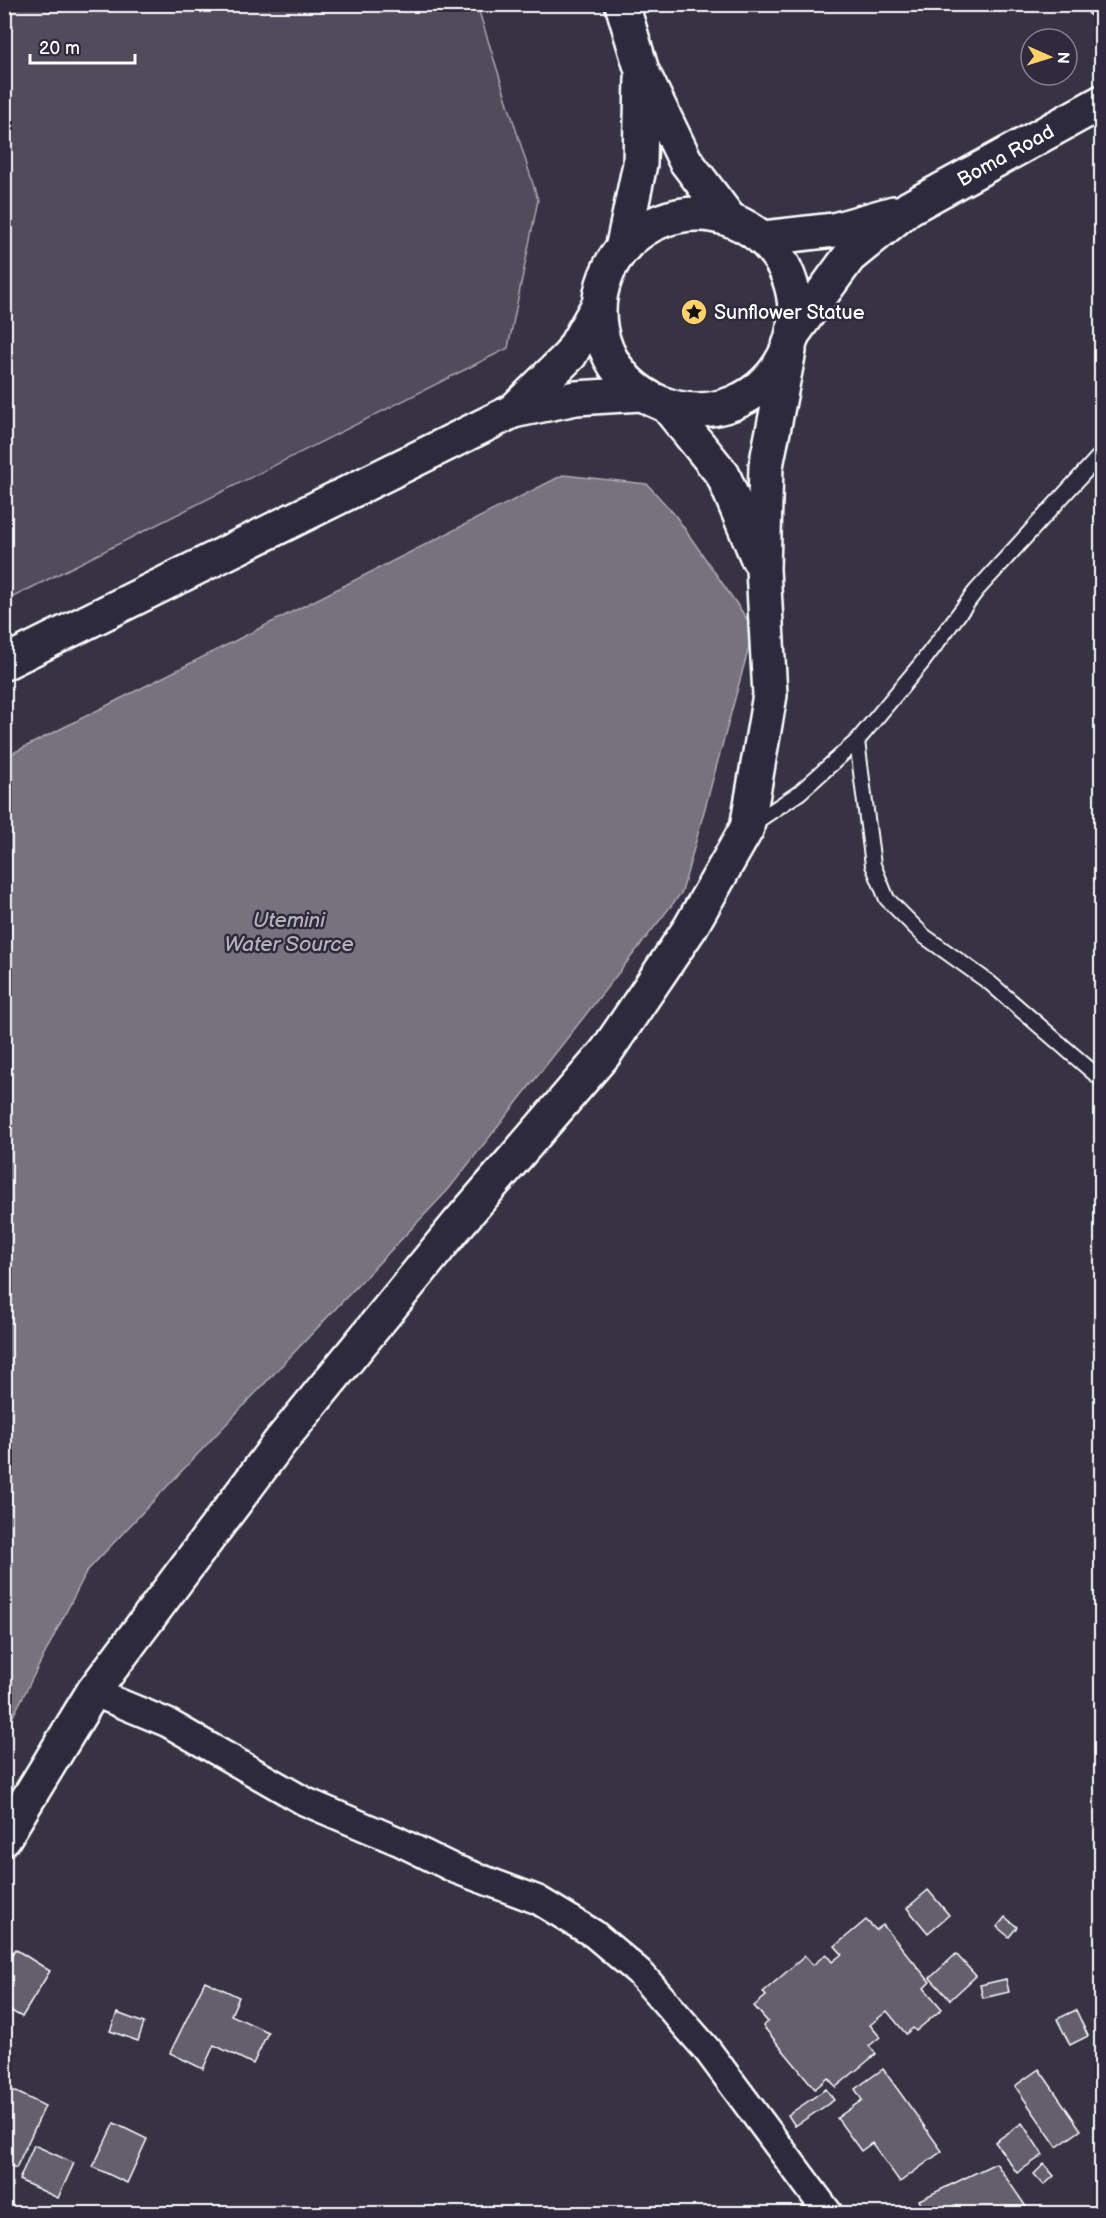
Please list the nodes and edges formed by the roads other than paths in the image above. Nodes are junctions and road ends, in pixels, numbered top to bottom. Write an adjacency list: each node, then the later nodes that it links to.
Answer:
1 (622, 4): 2 (main road)
2 (642, 71): 5 (main road); 7 (main road)
3 (1101, 102): 4 (main road, Boma Road)
4 (909, 208): 6 (main road); 9 (main road)
5 (728, 217): 6 (main road); 7 (main road)
6 (764, 238): 9 (main road)
7 (623, 245): 8 (main road)
8 (598, 306): 10 (main road); 11 (main road)
9 (792, 341): 10 (main road); 13 (main road)
10 (654, 400): 11 (main road); 13 (main road)
11 (513, 411): 14 (main road)
12 (1101, 453): 15 (lane)
13 (763, 569): 16 (main road)
14 (4, 663)
15 (857, 741): 16 (lane); 17 (lane)
16 (747, 828): 18 (main road)
17 (1101, 1080)
18 (93, 1692): 19 (main road); 20 (street)
19 (4, 1838)
20 (829, 2214)

